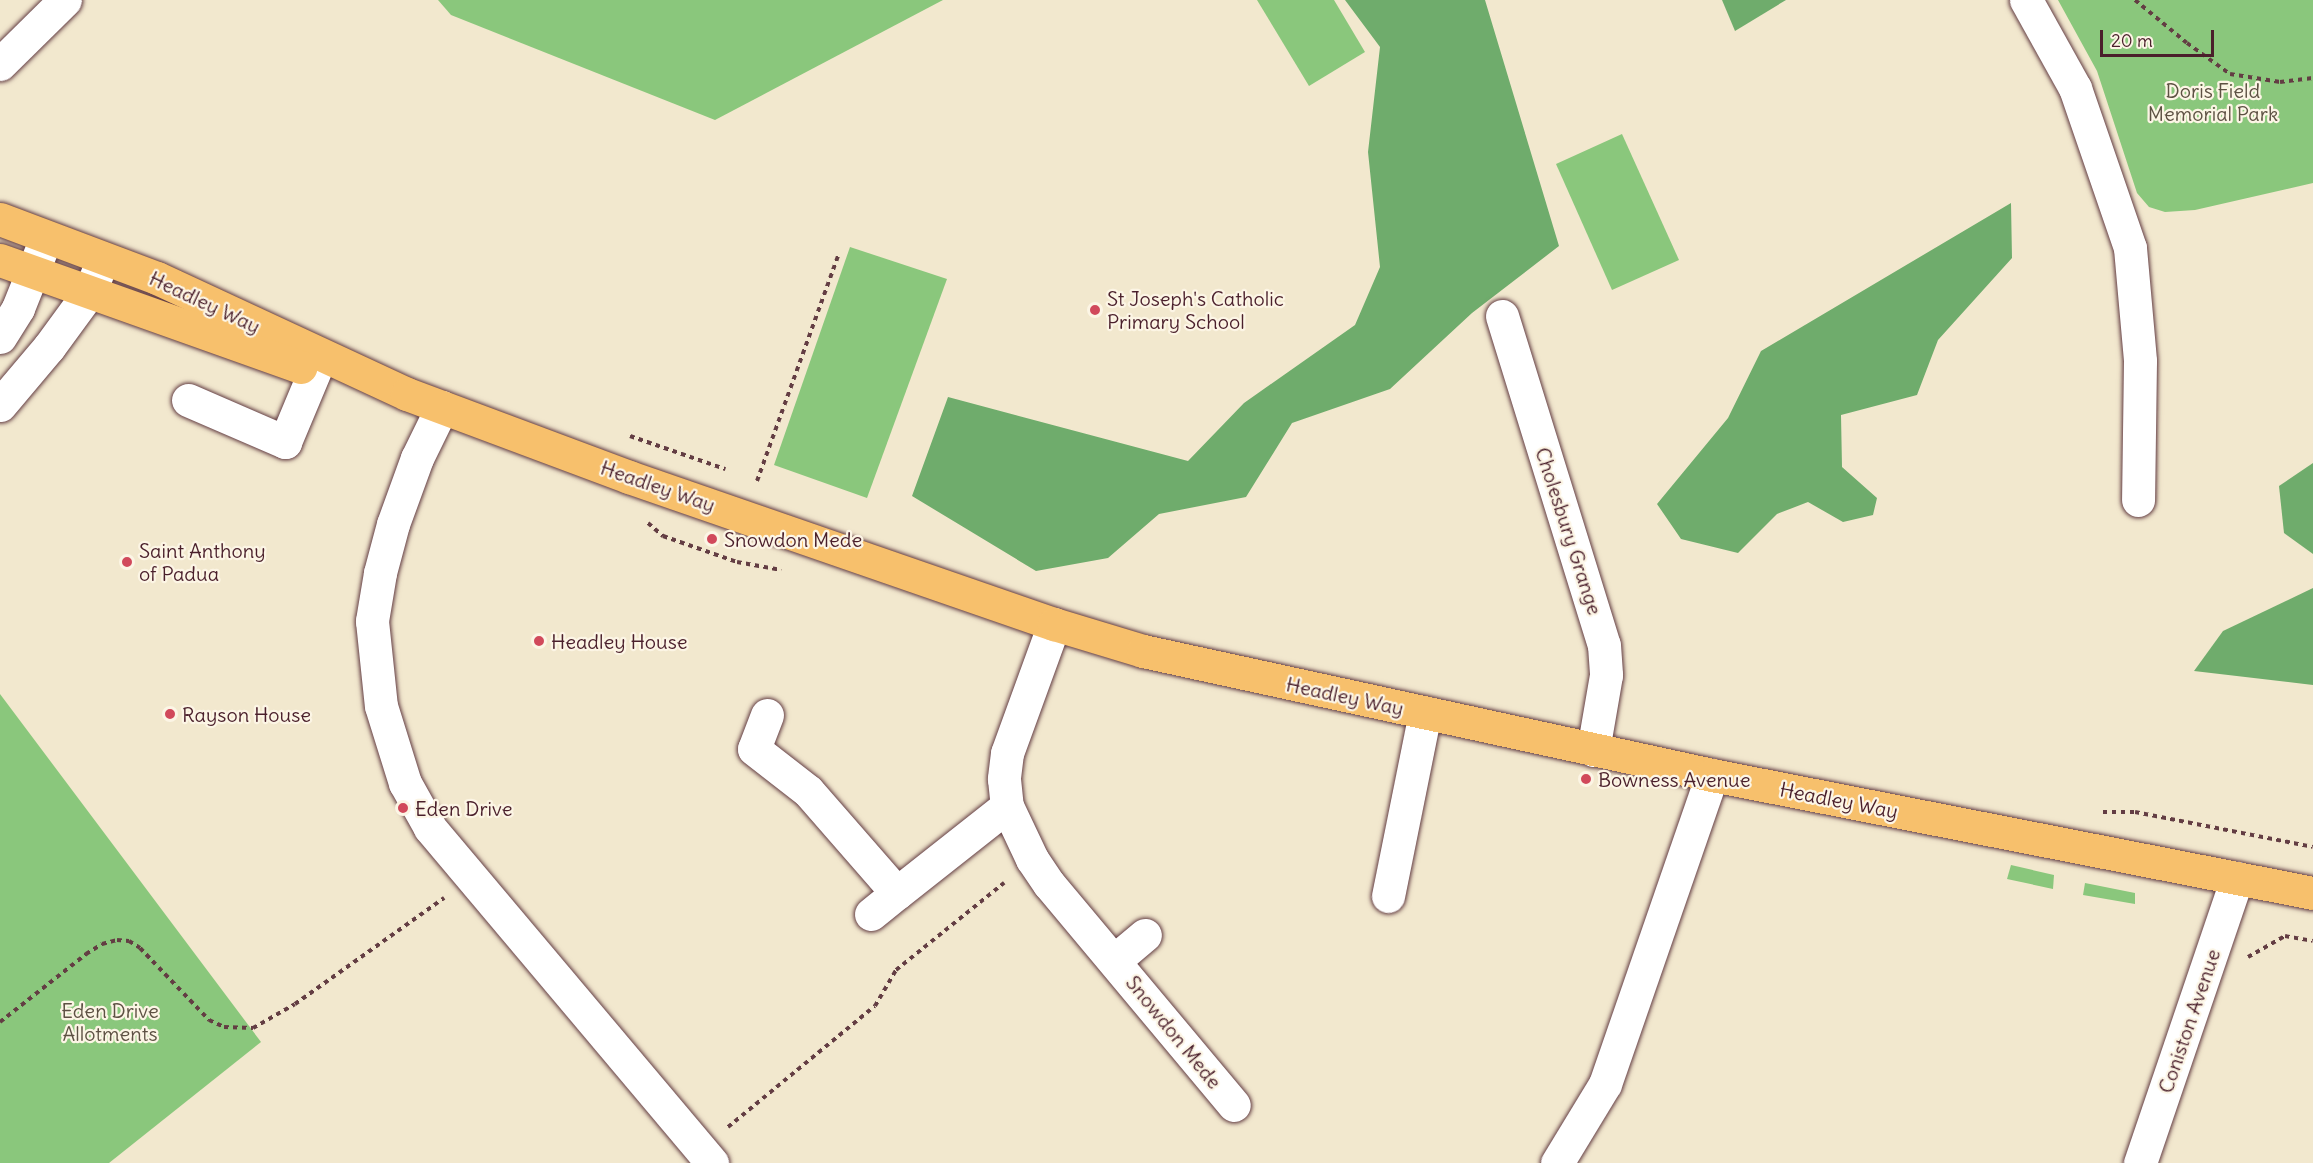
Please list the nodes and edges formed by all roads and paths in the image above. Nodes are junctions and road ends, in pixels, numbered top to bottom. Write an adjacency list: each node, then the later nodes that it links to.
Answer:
1 (65, 0): 4 (street)
2 (2026, 0): 22 (street)
3 (2134, 0): 5 (path)
4 (0, 64)
5 (2313, 78)
6 (0, 219): 7 (main road, Headley Way)
7 (46, 238): 9 (main road, Headley Way); 11 (street)
8 (838, 256): 21 (path)
9 (103, 259): 12 (street); 15 (main road, Headley Way)
10 (0, 260): 11 (main road, Headley Way)
11 (34, 270): 12 (main road, Headley Way); 14 (street)
12 (90, 291): 15 (main road, Headley Way); 17 (street)
13 (1502, 316): 28 (street, Cholesbury Grange)
14 (0, 337)
15 (318, 364): 16 (street); 18 (main road, Headley Way)
16 (188, 400)
17 (0, 405)
18 (442, 407): 25 (main road, Headley Way); 34 (street)
19 (627, 435): 20 (path)
20 (691, 456)
21 (757, 481)
22 (2138, 500)
23 (644, 520): 24 (path)
24 (737, 562)
25 (1054, 624): 26 (main road, Headley Way); 30 (street, Snowdon Mede)
26 (1425, 713): 28 (main road, Headley Way); 38 (street)
27 (767, 715): 36 (street)
28 (1593, 750): 29 (main road, Headley Way)
29 (1712, 775): 35 (main road, Headley Way); 47 (street)
30 (1007, 806): 33 (street, Snowdon Mede); 36 (street)
31 (2135, 812): 32 (path)
32 (2313, 847)
33 (1032, 859): 43 (street, Snowdon Mede); 46 (path)
34 (470, 878): 44 (path); 46 (street)
35 (2236, 878): 37 (main road, Headley Way); 48 (street, Coniston Avenue)
36 (897, 893): 39 (street)
37 (2313, 893)
38 (1388, 896)
39 (872, 914)
40 (1145, 935): 43 (street, Snowdon Mede)
41 (2313, 941): 42 (path)
42 (2245, 959)
43 (1115, 960): 45 (street, Snowdon Mede)
44 (0, 1022)
45 (1234, 1105)
46 (706, 1156)
47 (1557, 1163)
48 (2140, 1163)

